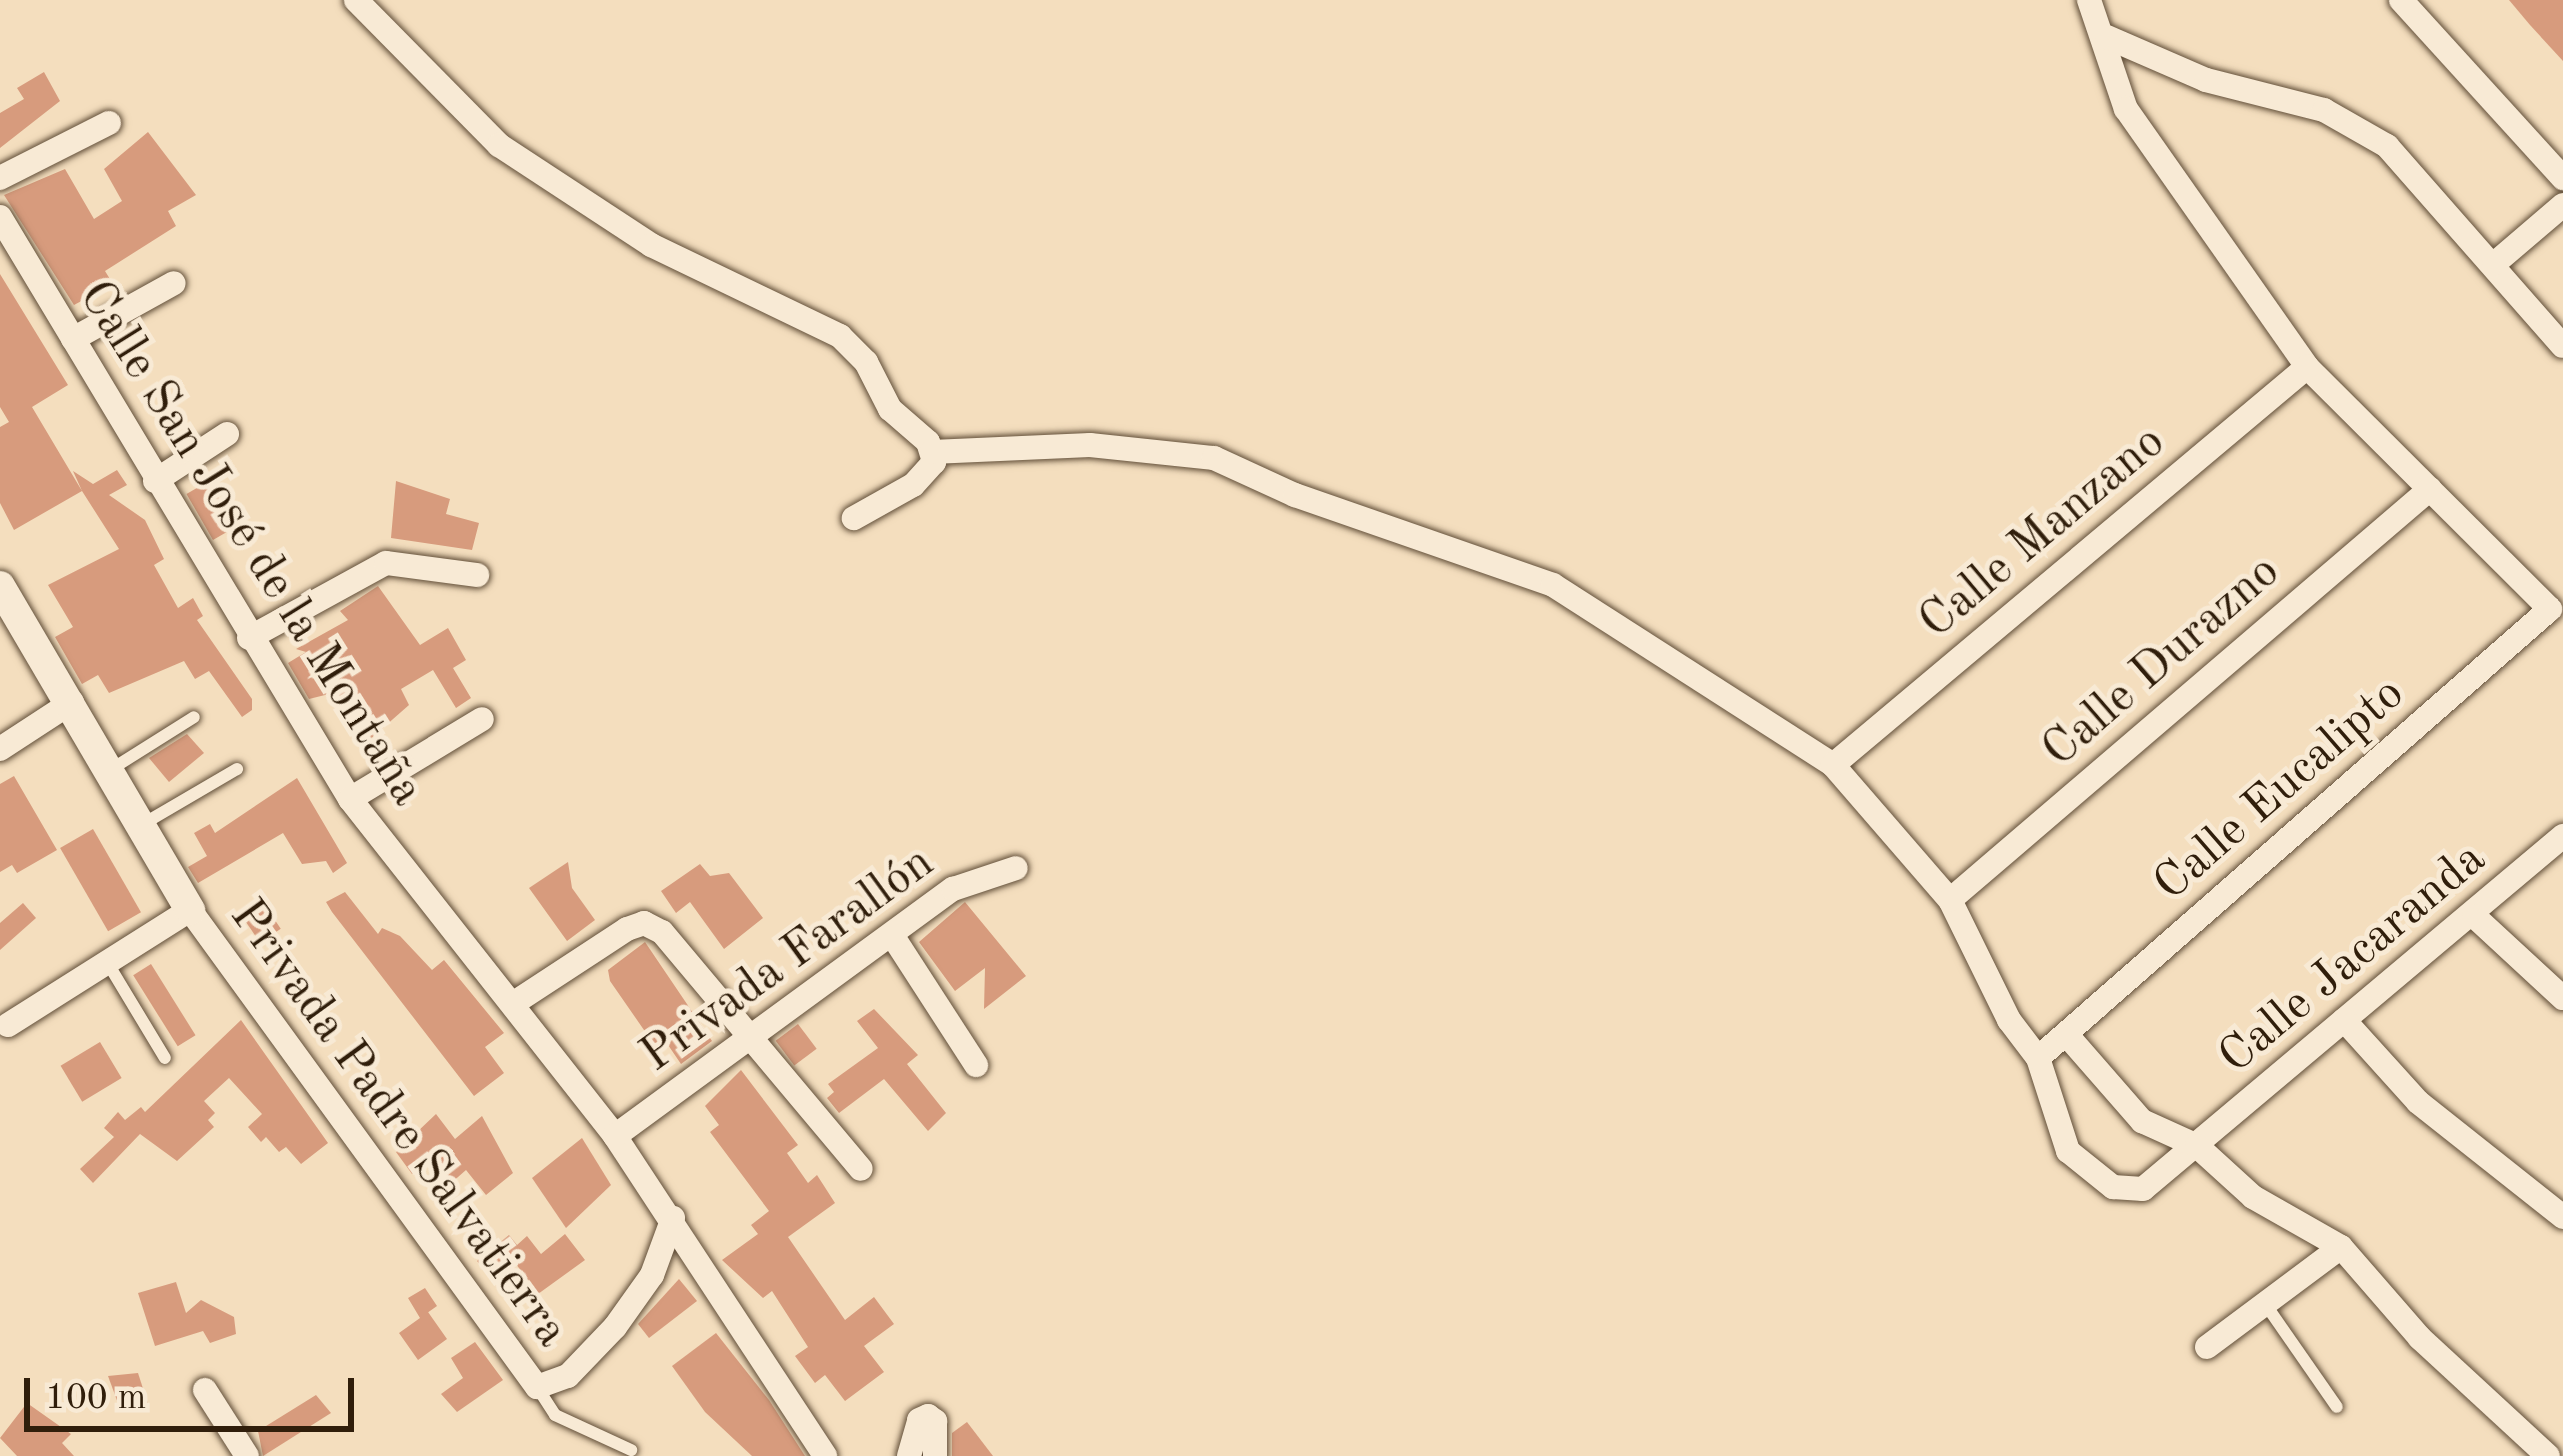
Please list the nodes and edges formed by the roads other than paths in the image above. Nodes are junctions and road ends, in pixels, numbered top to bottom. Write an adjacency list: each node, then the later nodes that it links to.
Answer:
1 (356, 0): 16 (street)
2 (2089, 0): 4 (street)
3 (2401, 0): 7 (street)
4 (2107, 37): 10 (street); 14 (street)
5 (109, 123): 6 (street)
6 (0, 178)
7 (2563, 178)
8 (2563, 205): 10 (street)
9 (0, 217): 12 (street, Calle San José de la Montaña)
10 (2494, 264): 13 (street)
11 (174, 283): 12 (street)
12 (73, 339): 17 (street, Calle San José de la Montaña)
13 (2563, 346)
14 (2307, 367): 18 (street); 27 (street, Calle Manzano)
15 (227, 434): 17 (street)
16 (932, 452): 19 (street); 27 (street, Calle Jacaranda)
17 (155, 481): 22 (street, Calle San José de la Montaña)
18 (2430, 489): 34 (street, Calle Durazno); 43 (street, Calle Eucalipto)
19 (854, 518)
20 (477, 575): 22 (street)
21 (0, 586): 23 (street)
22 (249, 638): 30 (street, Calle San José de la Montaña)
23 (72, 702): 26 (street); 29 (street)
24 (194, 717): 29 (lane)
25 (482, 719): 30 (street)
26 (0, 749)
27 (1832, 764): 34 (street, Calle Jacaranda)
28 (237, 769): 31 (lane)
29 (110, 770): 31 (street)
30 (350, 799): 40 (street, Calle San José de la Montaña)
31 (142, 825): 35 (street)
32 (2563, 836): 36 (street, Calle Jacaranda)
33 (1016, 868): 37 (street, Privada Farallón)
34 (1950, 900): 46 (street, Calle Jacaranda)
35 (190, 910): 38 (street); 56 (street, Privada Padre Salvatierra)
36 (2474, 916): 39 (street); 41 (street, Calle Jacaranda)
37 (892, 935): 44 (street, Privada Farallón); 47 (street)
38 (107, 962): 42 (street); 45 (lane)
39 (2563, 998)
40 (514, 1003): 44 (street); 48 (street, Calle San José de la Montaña)
41 (2344, 1020): 49 (street, Calle Jacaranda); 51 (street)
42 (8, 1025)
43 (2066, 1034): 46 (street, Calle Eucalipto); 49 (street)
44 (752, 1036): 48 (street, Privada Farallón); 50 (street)
45 (165, 1058)
46 (2038, 1058): 49 (street, Calle Jacaranda)
47 (976, 1065)
48 (615, 1136): 52 (street, Calle San José de la Montaña)
49 (2197, 1146): 53 (street)
50 (861, 1169)
51 (2563, 1217)
52 (673, 1218): 56 (street); 61 (street, Calle San José de la Montaña)
53 (2341, 1247): 54 (street); 64 (street)
54 (2266, 1305): 55 (street); 58 (lane)
55 (2207, 1347)
56 (537, 1387): 59 (lane)
57 (205, 1390): 60 (street)
58 (2337, 1407)
59 (631, 1450)
60 (247, 1456)
61 (825, 1456)
62 (909, 1456): 63 (street)
63 (935, 1456)
64 (2548, 1456)

